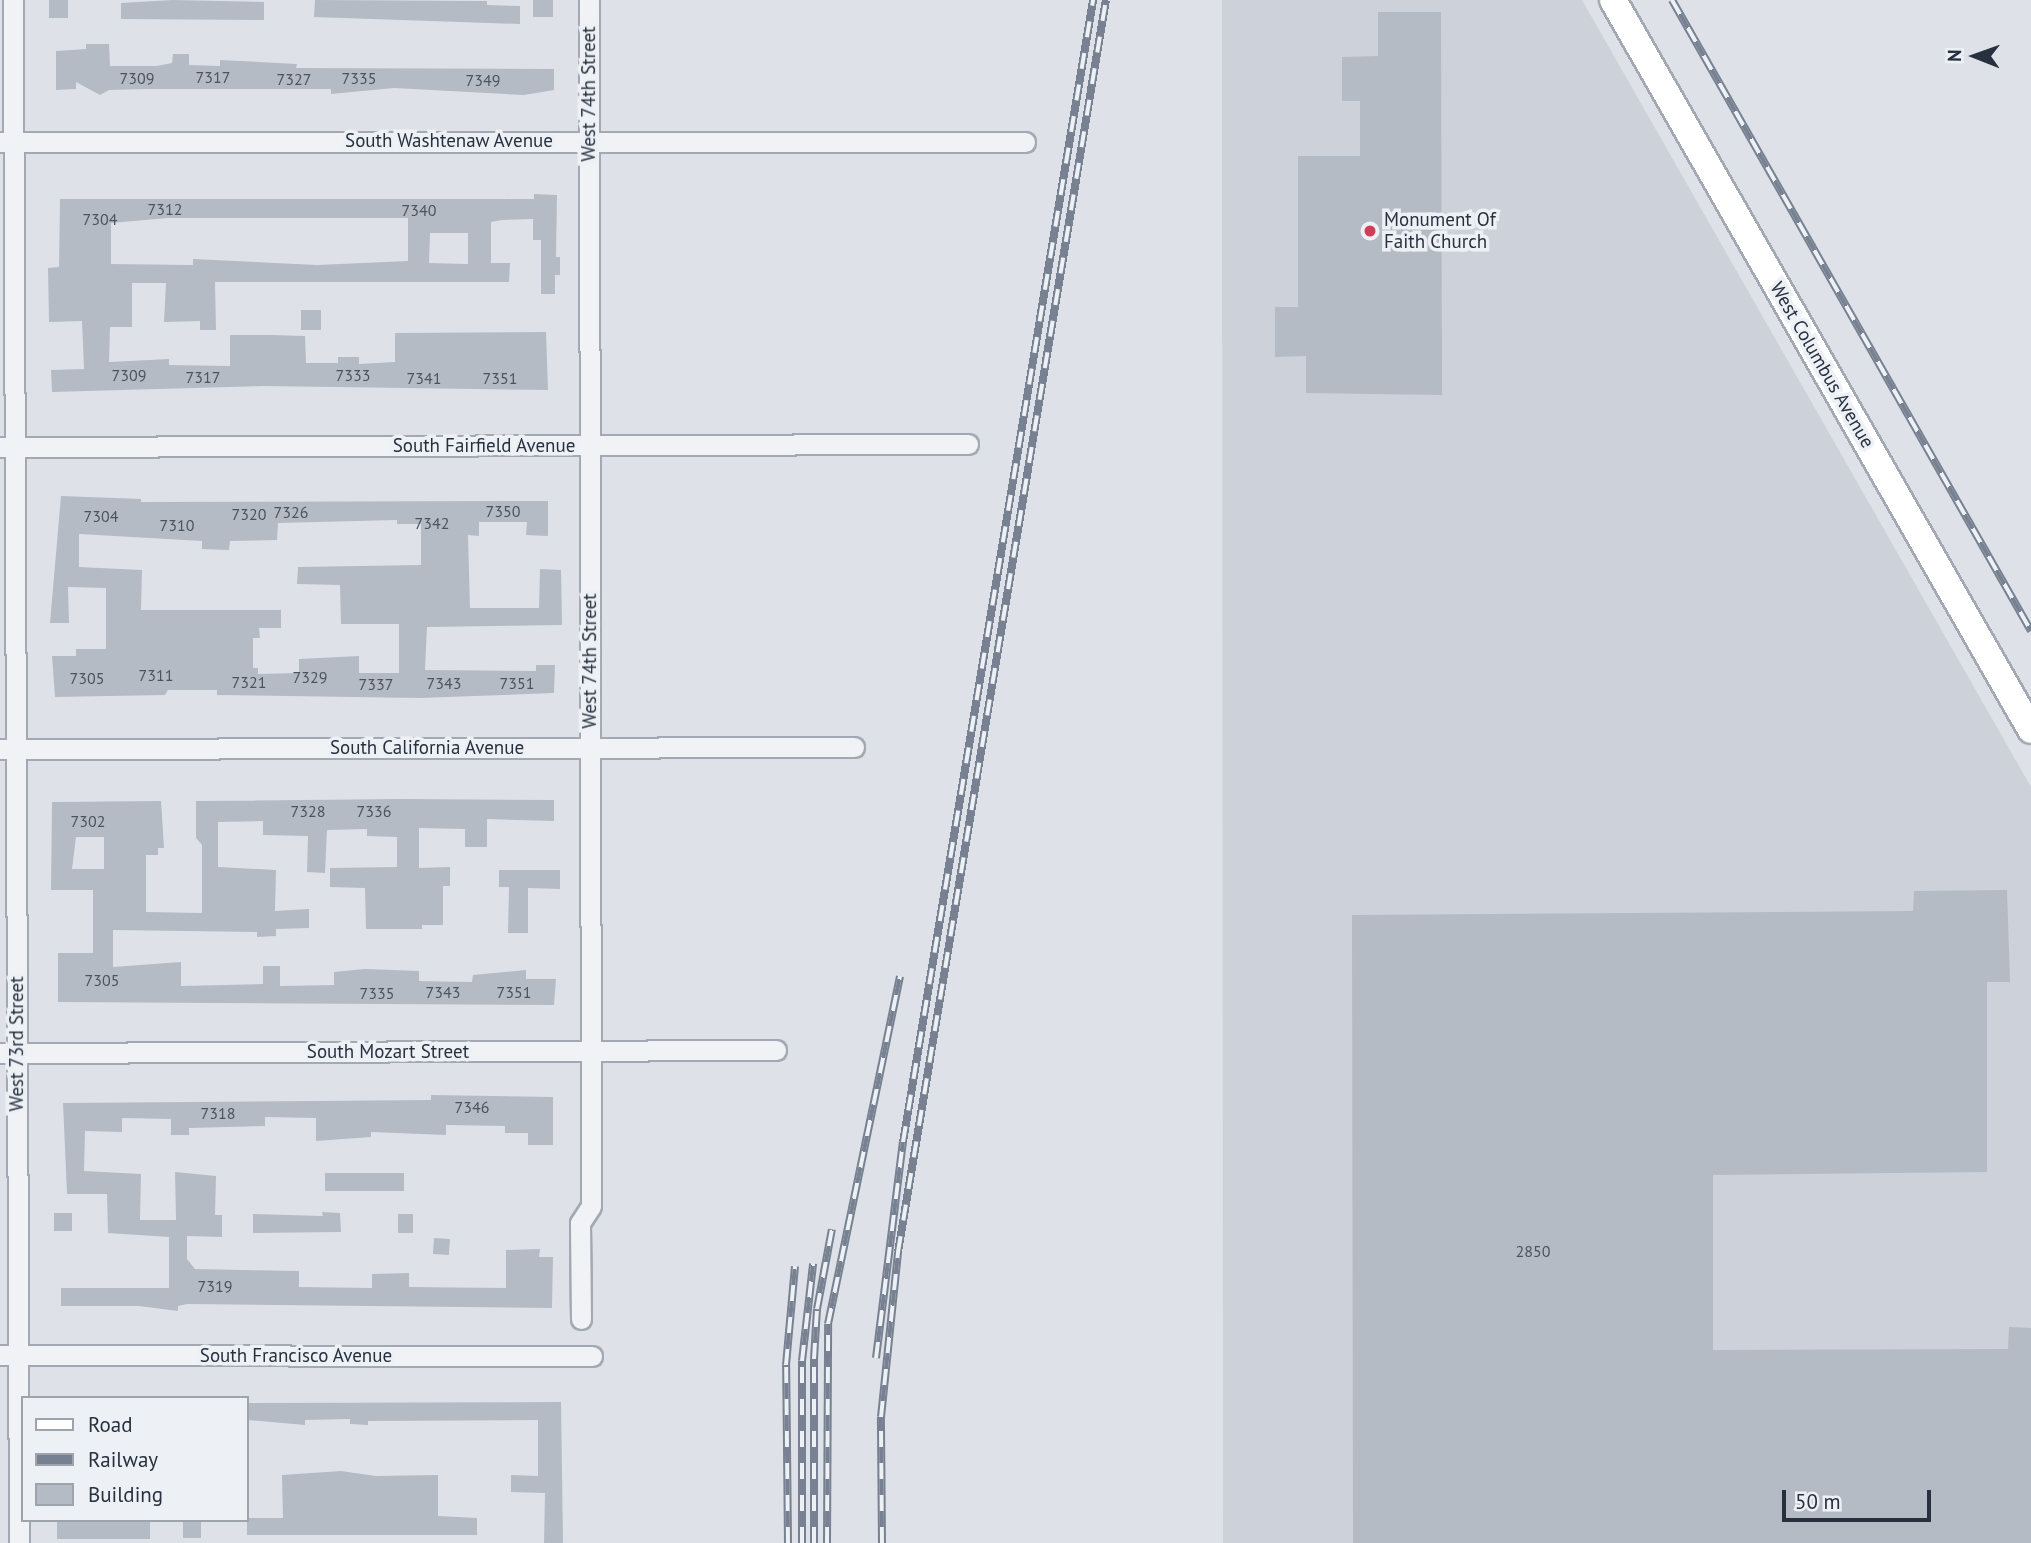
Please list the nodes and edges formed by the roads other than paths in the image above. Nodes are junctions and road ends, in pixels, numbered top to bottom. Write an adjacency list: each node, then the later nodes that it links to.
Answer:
1 (13, 0): 5 (street, West 73rd Street)
2 (589, 0): 4 (street, West 74th Street)
3 (1613, 0): 10 (main road, West Columbus Avenue)
4 (589, 141): 5 (street, South Washtenaw Avenue); 6 (street, South Washtenaw Avenue); 8 (street, West 74th Street)
5 (7, 142): 9 (street, West 73rd Street)
6 (1025, 142)
7 (968, 444): 8 (street, South Fairfield Avenue)
8 (590, 446): 9 (street, South Fairfield Avenue); 11 (street, West 74th Street)
9 (8, 447): 13 (street, West 73rd Street)
10 (2031, 730)
11 (591, 747): 12 (street, South California Avenue); 13 (street, South California Avenue); 15 (street, West 74th Street)
12 (855, 747)
13 (8, 749): 16 (street, West 73rd Street)
14 (776, 1050): 15 (street, South Mozart Street)
15 (591, 1051): 16 (street, South Mozart Street); 17 (street, West 74th Street)
16 (9, 1053): 18 (street, West 73rd Street)
17 (581, 1319)
18 (9, 1355): 19 (street, South Francisco Avenue); 20 (street, West 73rd Street)
19 (592, 1356)
20 (19, 1543)

